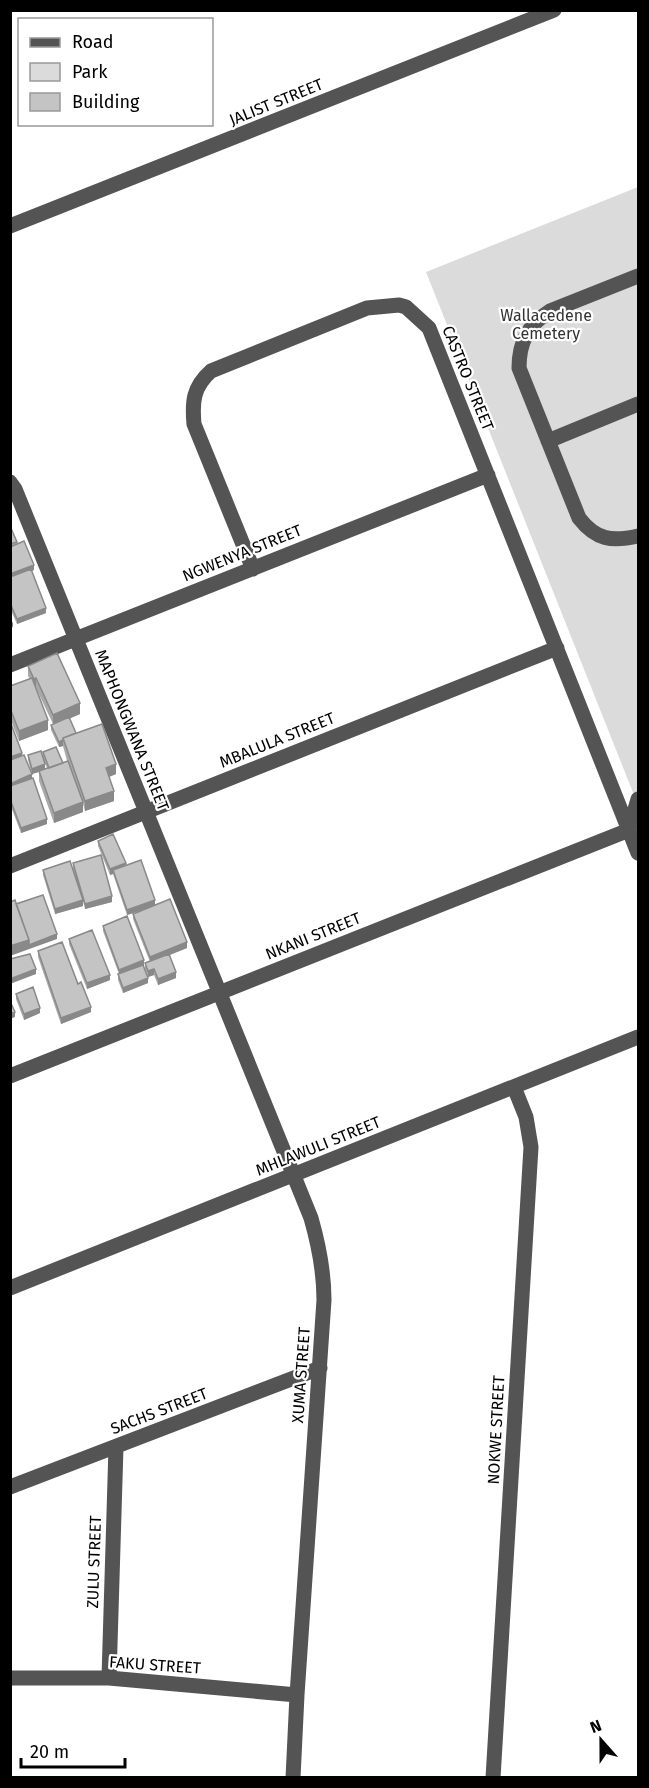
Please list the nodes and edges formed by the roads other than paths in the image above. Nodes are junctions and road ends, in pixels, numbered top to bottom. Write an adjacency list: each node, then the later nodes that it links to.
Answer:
1 (554, 10): 2 (street, JALIST STREET)
2 (10, 226)
3 (639, 276): 5 (street)
4 (639, 404): 5 (street)
5 (548, 441): 8 (street)
6 (488, 475): 9 (street, NGWENYA STREET); 9 (street, CASTRO STREET); 11 (street, CASTRO STREET)
7 (10, 482): 10 (street, MAPHONGWANA STREET)
8 (639, 536)
9 (253, 569): 10 (street, NGWENYA STREET)
10 (75, 639): 12 (street, NGWENYA STREET); 14 (street, MAPHONGWANA STREET)
11 (557, 648): 14 (street, MBALULA STREET); 15 (street, CASTRO STREET)
12 (10, 665)
13 (639, 799): 15 (street)
14 (146, 812): 17 (street, MBALULA STREET); 18 (street, MAPHONGWANA STREET)
15 (629, 830): 16 (street, CASTRO STREET); 18 (street, NKANI STREET)
16 (639, 853)
17 (10, 866)
18 (219, 993): 20 (street, NKANI STREET); 22 (street, XUMA STREET)
19 (639, 1037): 21 (street, MHLAWULI STREET)
20 (10, 1076)
21 (514, 1087): 22 (street, MHLAWULI STREET); 31 (street, NOKWE STREET)
22 (293, 1176): 23 (street, MHLAWULI STREET); 24 (street, XUMA STREET)
23 (10, 1288)
24 (320, 1368): 25 (street, SACHS STREET); 29 (street, XUMA STREET)
25 (116, 1447): 26 (street, SACHS STREET); 28 (street, ZULU STREET)
26 (10, 1487)
27 (10, 1678): 28 (street, FAKU STREET)
28 (109, 1678): 29 (street, FAKU STREET)
29 (297, 1695): 30 (street, XUMA STREET)
30 (293, 1778)
31 (493, 1778)

